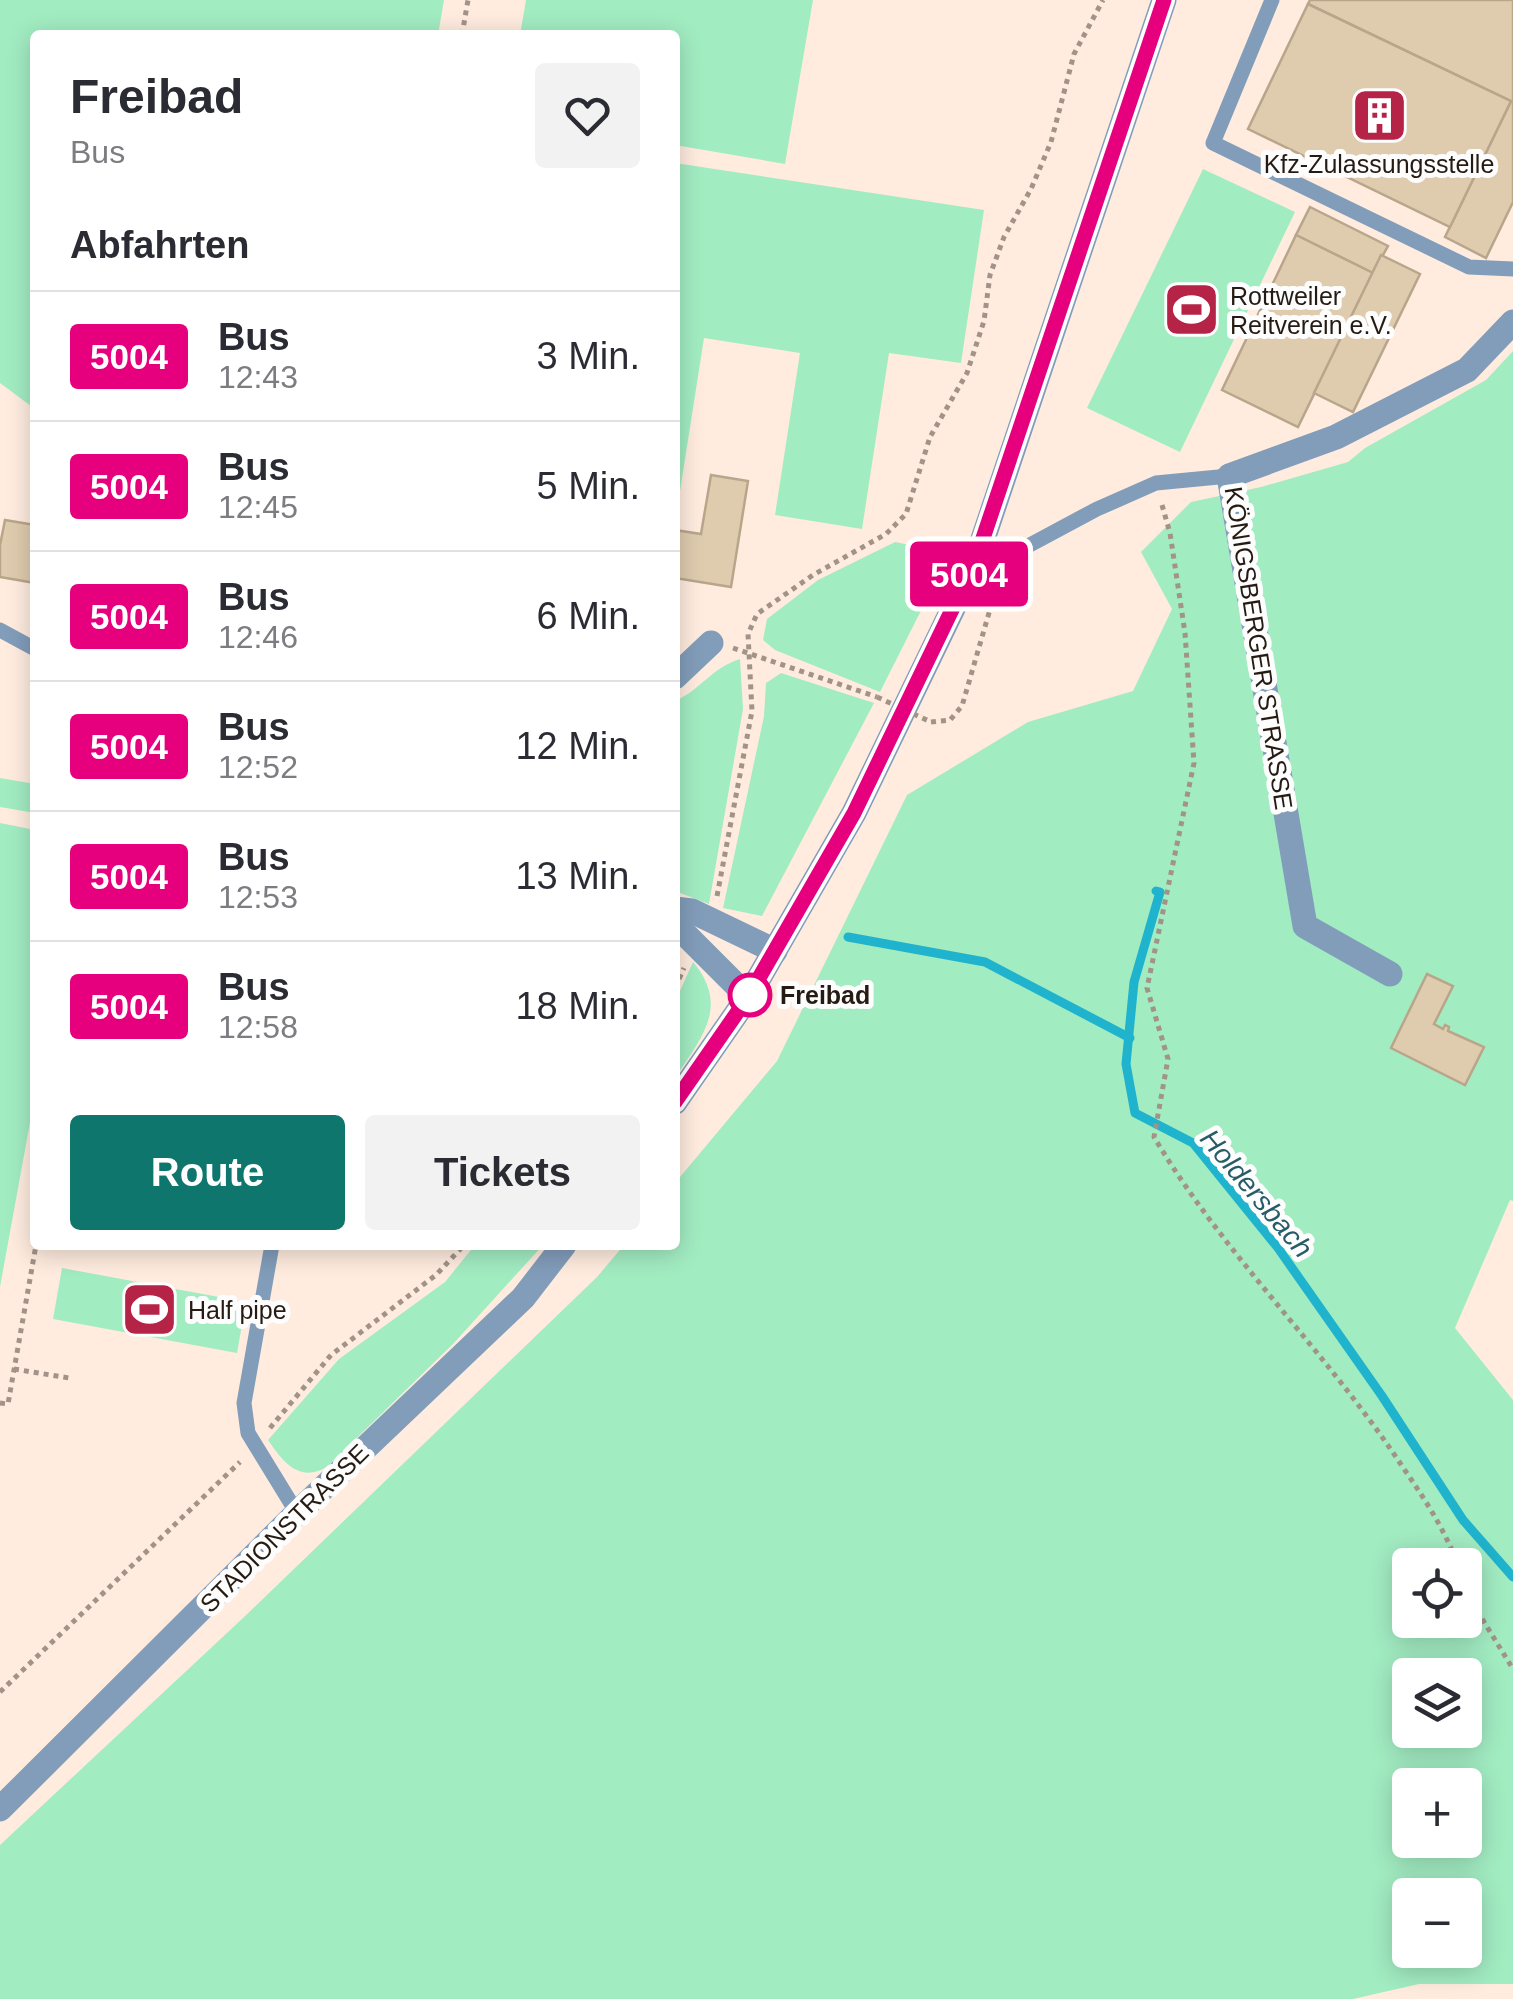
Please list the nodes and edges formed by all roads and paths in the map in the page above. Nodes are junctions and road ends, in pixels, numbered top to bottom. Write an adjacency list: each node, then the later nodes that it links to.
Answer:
1 (468, 0): 5 (path)
2 (1103, 0): 14 (path)
3 (1164, 0): 19 (street)
4 (1272, 0): 6 (lane)
5 (463, 30)
6 (1513, 269)
7 (1513, 322): 8 (street, KÖNIGSBERGER STRASSE)
8 (1229, 476): 9 (lane); 20 (street, KÖNIGSBERGER STRASSE)
9 (1156, 483): 10 (lane); 32 (path)
10 (997, 585): 14 (path, bridge)
11 (0, 630): 13 (lane)
12 (711, 643): 15 (street)
13 (30, 646)
14 (752, 653): 17 (path)
15 (680, 672)
16 (680, 910): 17 (street)
17 (710, 919): 19 (street)
18 (680, 929): 21 (street)
19 (775, 951): 21 (street)
20 (1390, 974)
21 (748, 997): 22 (street)
22 (680, 1095)
23 (35, 1250): 27 (path)
24 (271, 1250): 30 (lane)
25 (459, 1250): 30 (path)
26 (560, 1250): 31 (street, STADIONSTRASSE)
27 (14, 1368): 28 (path); 29 (path)
28 (70, 1378)
29 (0, 1403)
30 (255, 1446): 31 (lane); 35 (path)
31 (297, 1513): 36 (street, STADIONSTRASSE)
32 (1451, 1548)
33 (1482, 1619): 34 (path)
34 (1513, 1669)
35 (0, 1692)
36 (0, 1809)

